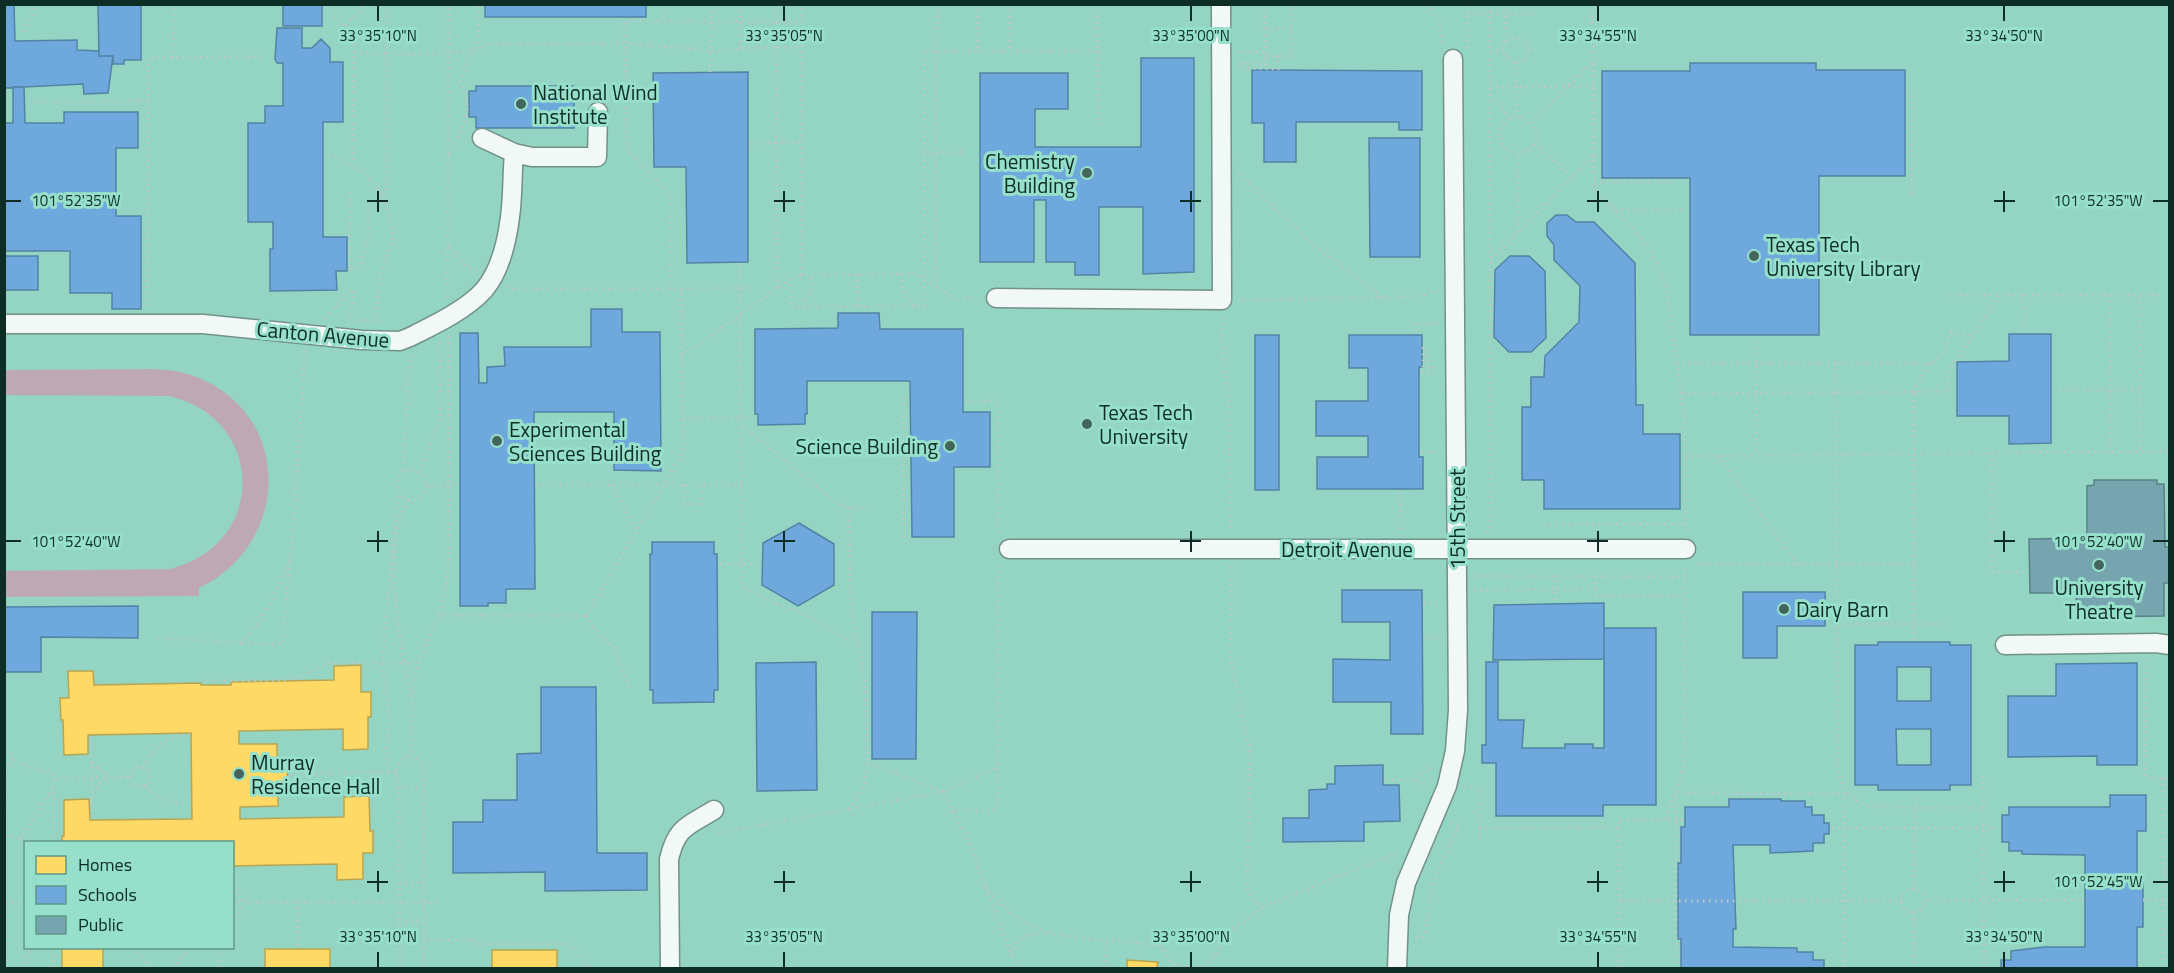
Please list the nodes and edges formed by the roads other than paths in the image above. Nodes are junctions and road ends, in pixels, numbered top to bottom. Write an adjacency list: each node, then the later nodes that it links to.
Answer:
1 (1221, 4): 6 (street)
2 (1448, 54): 9 (street, 15th Street)
3 (598, 112): 5 (street)
4 (482, 138): 5 (street)
5 (514, 153): 7 (street, Canton Avenue)
6 (996, 298)
7 (4, 324)
8 (1002, 549): 9 (street, Detroit Avenue)
9 (1456, 549): 10 (street, Detroit Avenue); 14 (street, 15th Street)
10 (1686, 557)
11 (2005, 645): 12 (street)
12 (2169, 645)
13 (714, 810): 15 (street)
14 (1404, 968)
15 (670, 969)

